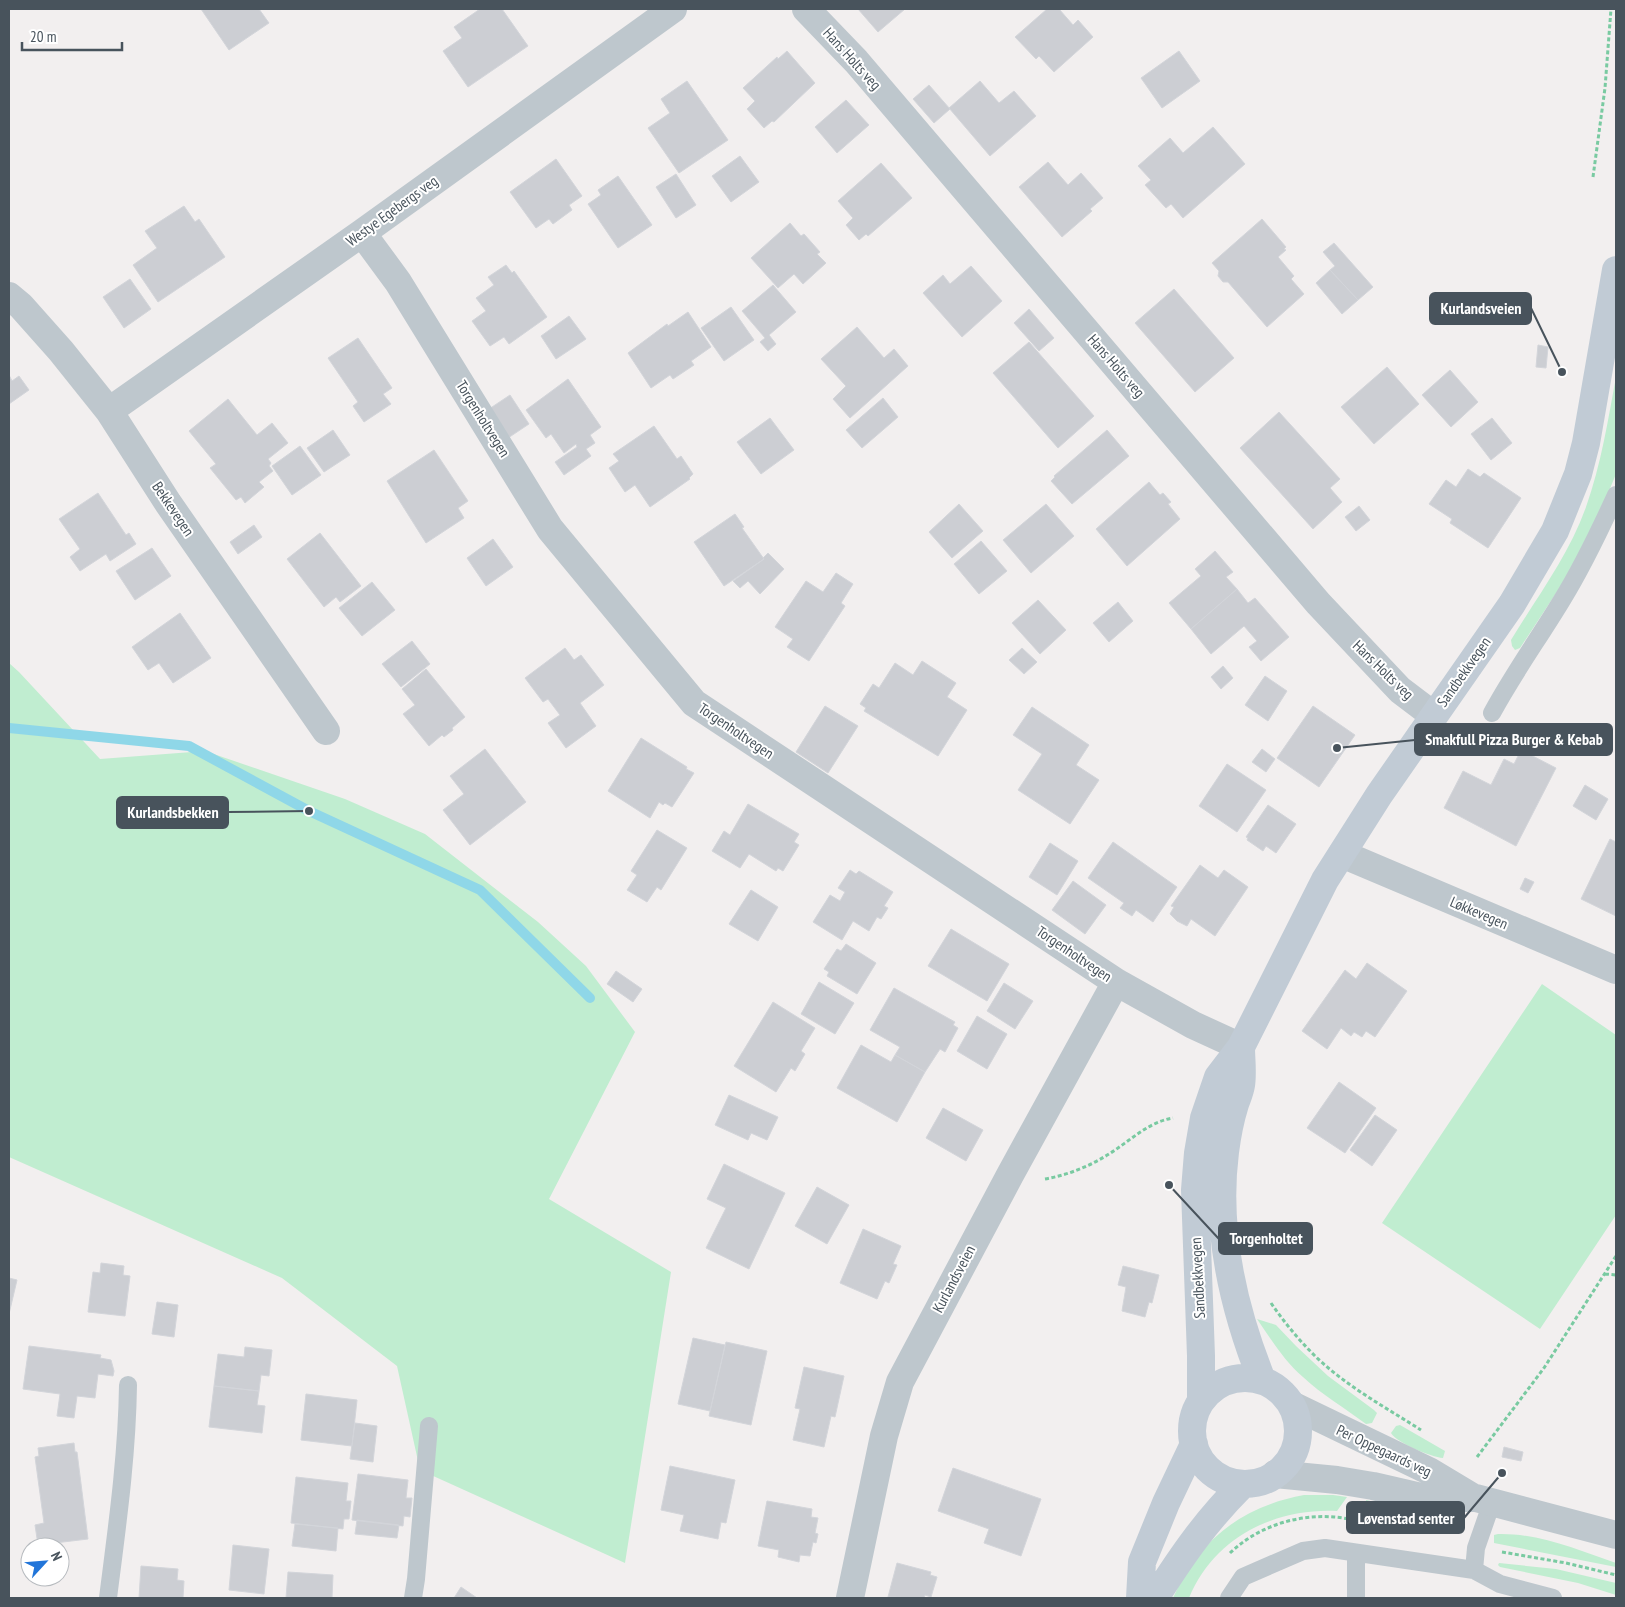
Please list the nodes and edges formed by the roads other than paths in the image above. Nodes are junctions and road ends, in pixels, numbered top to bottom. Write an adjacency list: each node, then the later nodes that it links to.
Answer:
1 (673, 9): 3 (street, Westye Egebergs veg)
2 (806, 9): 9 (street, Hans Holts veg)
3 (362, 233): 6 (street, Westye Egebergs veg); 13 (street, Torgenholtvegen)
4 (1616, 270): 9 (main road, Sandbekkvegen)
5 (9, 296): 6 (street, Bekkevegen)
6 (110, 411): 10 (street, Bekkevegen)
7 (1616, 494): 8 (lane)
8 (1492, 713)
9 (1433, 715): 11 (main road, Sandbekkvegen)
10 (326, 731)
11 (1342, 854): 12 (street, Løkkevegen); 14 (main road, Sandbekkvegen)
12 (1616, 970)
13 (1116, 982): 14 (street, Torgenholtvegen); 30 (street, Kurlandsveien)
14 (1241, 1047): 15 (main road, Sandbekkvegen); 17 (main road, Sandbekkvegen)
15 (1262, 1380): 17 (main road); 18 (main road)
16 (128, 1385): 28 (lane)
17 (1202, 1401): 20 (main road)
18 (1292, 1405): 21 (main road); 23 (street, Per Oppegaards veg)
19 (429, 1426): 29 (lane)
20 (1194, 1444): 22 (main road); 31 (main road)
21 (1275, 1474): 22 (main road); 23 (street, Per Oppegaards veg)
22 (1243, 1484): 32 (main road)
23 (1484, 1500): 24 (street, Per Oppegaards veg); 26 (lane)
24 (1616, 1535)
25 (1356, 1553): 26 (lane); 33 (lane); 34 (lane)
26 (1474, 1570): 27 (lane)
27 (1500, 1591): 35 (lane)
28 (108, 1598)
29 (413, 1598)
30 (850, 1598)
31 (1140, 1598)
32 (1155, 1598)
33 (1229, 1598)
34 (1356, 1598)
35 (1553, 1598)

